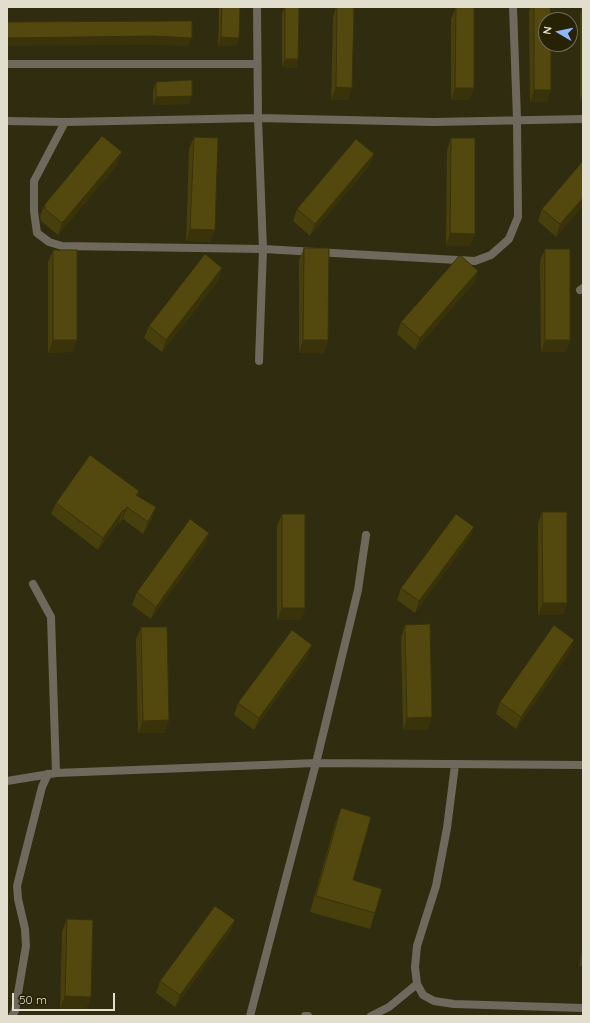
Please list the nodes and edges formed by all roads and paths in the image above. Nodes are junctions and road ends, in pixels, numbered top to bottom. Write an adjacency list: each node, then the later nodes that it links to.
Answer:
1 (257, 7): 4 (street)
2 (513, 7): 6 (street)
3 (7, 64): 4 (street)
4 (257, 64): 5 (street)
5 (258, 118): 6 (street); 9 (street); 10 (street)
6 (517, 119): 7 (street); 10 (street)
7 (583, 119)
8 (7, 121): 9 (street)
9 (65, 122): 10 (street)
10 (263, 249): 11 (street)
11 (259, 361)
12 (366, 535): 14 (street)
13 (33, 584): 17 (street)
14 (316, 763): 15 (street); 17 (street); 22 (street)
15 (455, 765): 16 (street); 19 (street)
16 (583, 765)
17 (52, 774): 18 (street); 21 (street)
18 (7, 781)
19 (417, 984): 20 (street); 25 (street)
20 (583, 1008)
21 (12, 1016)
22 (250, 1016)
23 (304, 1016): 24 (street)
24 (308, 1016)
25 (371, 1016)

